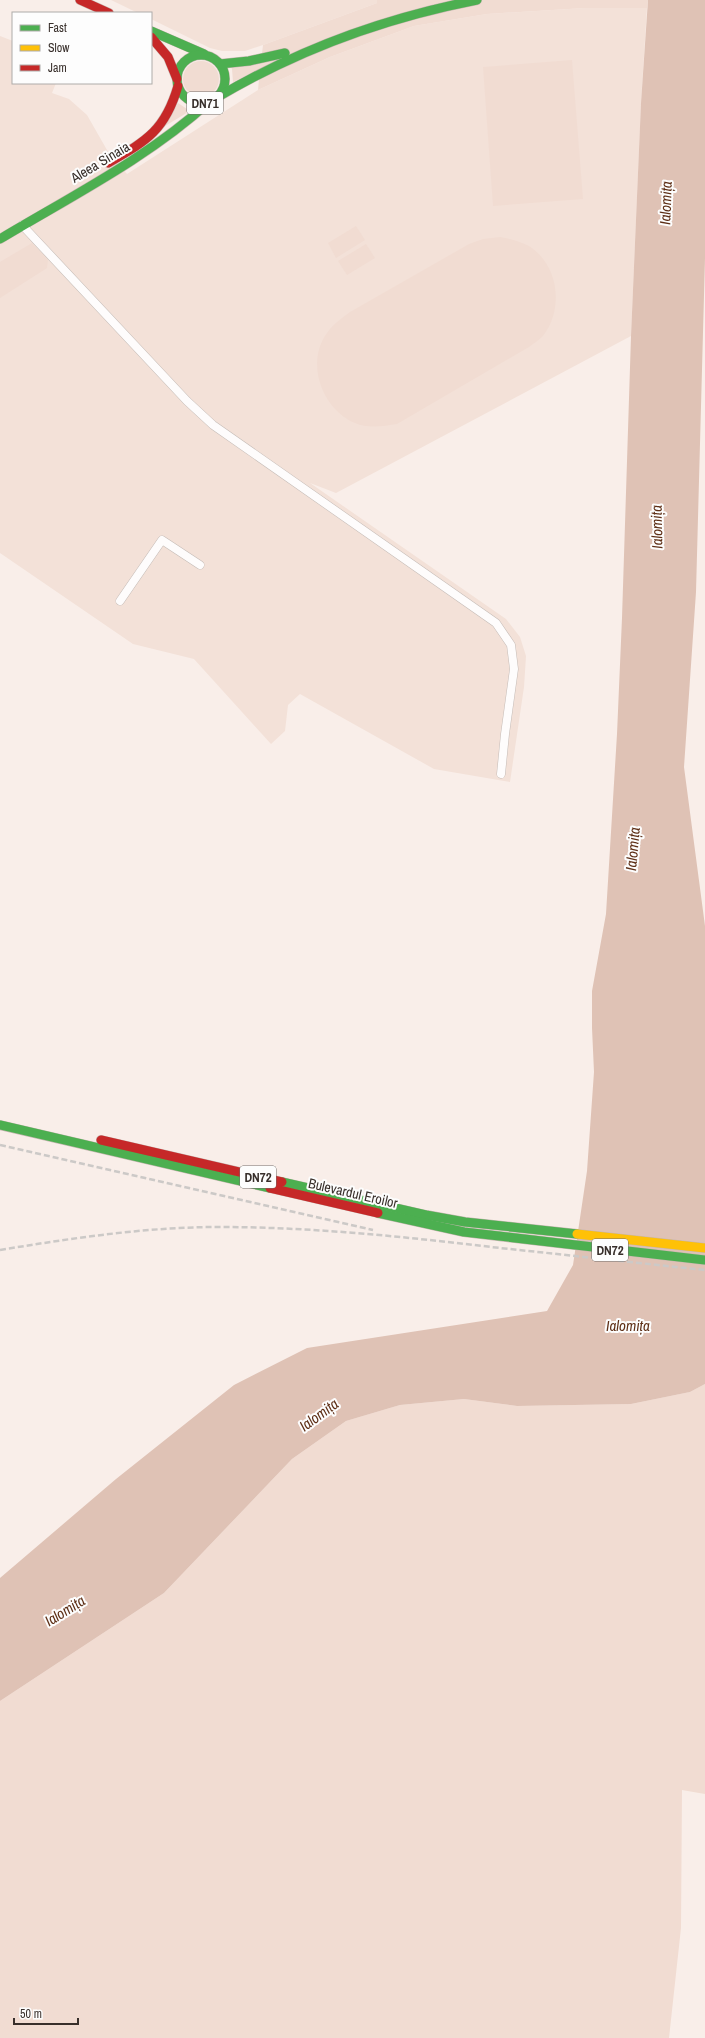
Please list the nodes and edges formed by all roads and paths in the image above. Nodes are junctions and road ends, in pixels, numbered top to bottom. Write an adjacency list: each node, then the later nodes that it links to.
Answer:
1 (80, 0): 3 (main road)
2 (477, 0): 6 (main road)
3 (107, 12)
4 (152, 31): 7 (main road)
5 (152, 37): 9 (main road)
6 (315, 46): 8 (main road); 10 (main road, Aleea Sinaia)
7 (205, 55): 8 (main road); 9 (main road, Aleea Sinaia / DN71)
8 (220, 64): 10 (main road, DN71)
9 (177, 84): 11 (main road, DN71); 12 (main road, Aleea Sinaia / DN71)
10 (218, 97): 11 (main road, Aleea Sinaia / DN71)
11 (209, 102): 14 (main road, Aleea Sinaia)
12 (101, 167)
13 (44, 202): 15 (main road)
14 (22, 225): 16 (main road, Aleea Sinaia); 19 (street)
15 (0, 230)
16 (0, 239)
17 (200, 565): 18 (street)
18 (120, 601)
19 (501, 774)
20 (0, 1116): 22 (main road, Bulevardul Eroilor / DN72)
21 (0, 1125): 23 (main road, Bulevardul Eroilor / DN72)
22 (705, 1248)
23 (705, 1260)

